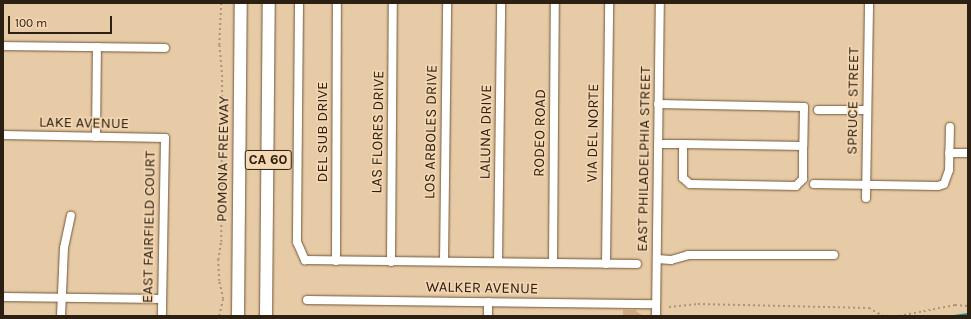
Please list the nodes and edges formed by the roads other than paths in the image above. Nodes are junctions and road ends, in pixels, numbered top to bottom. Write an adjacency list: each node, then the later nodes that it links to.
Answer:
1 (237, 3): 16 (highway)
2 (241, 3): 16 (highway, POMONA FREEWAY / CA 60)
3 (269, 3): 51 (highway, CA 60)
4 (300, 3): 35 (street, WALKER AVENUE)
5 (337, 3): 35 (street, DEL SUB DRIVE)
6 (393, 3): 37 (street, LAS FLORES DRIVE)
7 (447, 3): 36 (street, LOS ARBOLES DRIVE)
8 (501, 3): 38 (street, LALUNA DRIVE)
9 (555, 3): 39 (street, RODEO ROAD)
10 (608, 3): 40 (street, VIA DEL NORTE)
11 (660, 3): 17 (street, EAST PHILADELPHIA STREET)
12 (868, 3): 19 (street, SPRUCE STREET)
13 (3, 46): 14 (street)
14 (96, 47): 15 (street); 22 (street)
15 (165, 48)
16 (240, 66): 50 (highway, POMONA FREEWAY / CA 60)
17 (658, 104): 24 (street, EAST PHILADELPHIA STREET); 26 (street)
18 (818, 110): 19 (street)
19 (867, 110): 30 (street, SPRUCE STREET)
20 (950, 127): 27 (street)
21 (3, 135): 22 (street, LAKE AVENUE)
22 (96, 137): 23 (street, LAKE AVENUE)
23 (165, 138): 44 (street, EAST FAIRFIELD COURT)
24 (658, 144): 25 (street); 34 (street, EAST PHILADELPHIA STREET)
25 (683, 144): 26 (street); 26 (street)
26 (803, 146)
27 (949, 153): 28 (street); 30 (street)
28 (968, 153)
29 (814, 184): 30 (street)
30 (866, 185): 31 (street, SPRUCE STREET)
31 (866, 198)
32 (71, 216): 43 (street)
33 (834, 255): 34 (street)
34 (657, 259): 47 (street, EAST PHILADELPHIA STREET)
35 (336, 261): 37 (street, WALKER AVENUE)
36 (444, 261): 37 (street, WALKER AVENUE); 38 (street, WALKER AVENUE)
37 (391, 262)
38 (498, 262): 39 (street, WALKER AVENUE)
39 (553, 263): 40 (street, WALKER AVENUE)
40 (606, 264): 41 (street, WALKER AVENUE)
41 (636, 264)
42 (3, 297): 43 (street)
43 (62, 298): 44 (street); 48 (street)
44 (162, 299): 49 (street, EAST FAIRFIELD COURT)
45 (307, 300): 46 (street, WALKER AVENUE)
46 (488, 302): 47 (street, WALKER AVENUE); 52 (street)
47 (656, 304): 53 (street, EAST PHILADELPHIA STREET)
48 (61, 316)
49 (162, 316)
50 (238, 316)
51 (266, 316)
52 (488, 316)
53 (656, 316)

